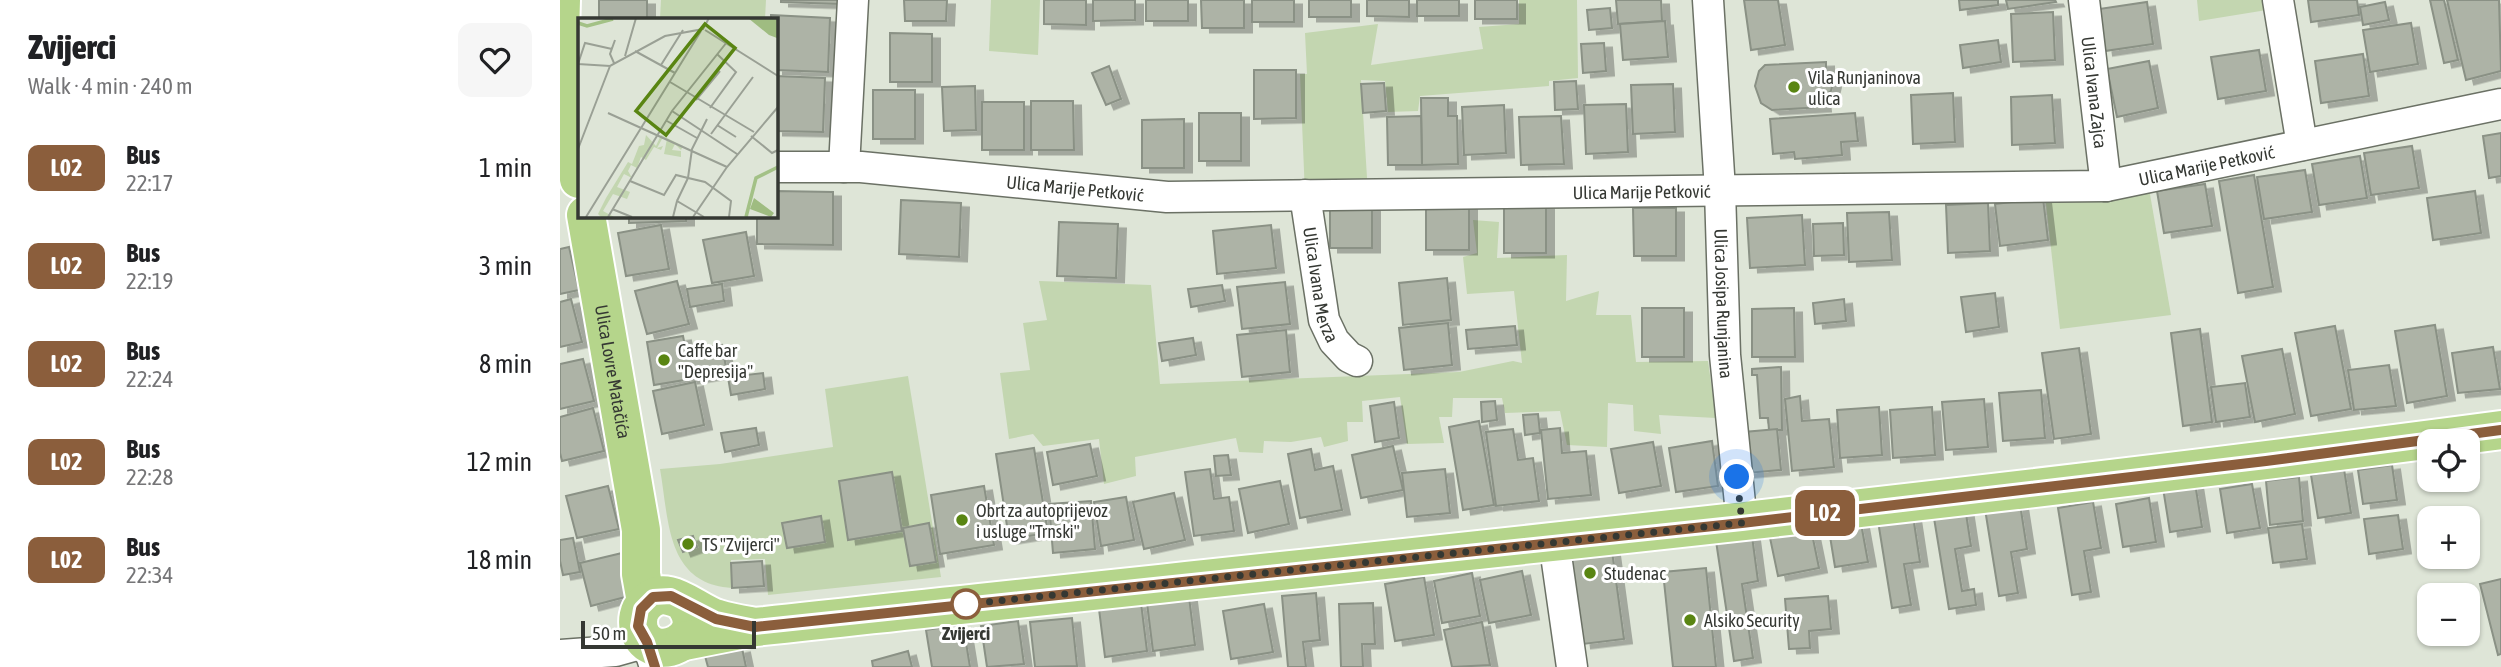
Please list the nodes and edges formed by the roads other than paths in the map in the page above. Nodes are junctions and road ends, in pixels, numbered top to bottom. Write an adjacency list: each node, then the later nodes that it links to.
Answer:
1 (561, 0): 10 (main road)
2 (853, 0): 9 (street)
3 (1708, 0): 12 (street, Ulica Josipa Runjanina)
4 (2084, 0): 11 (street, Ulica Ivana Zajca)
5 (2278, 0): 7 (street)
6 (2501, 104): 7 (street, Ulica Marije Petković)
7 (2302, 145): 11 (street, Ulica Marije Petković)
8 (777, 167): 9 (street, Ulica Marije Petković)
9 (844, 167): 13 (street, Ulica Marije Petković)
10 (578, 170)
11 (2106, 186): 12 (street, Ulica Marije Petković)
12 (1720, 190): 13 (street, Ulica Marije Petković); 17 (street, Ulica Josipa Runjanina)
13 (1305, 195): 15 (street, Ulica Ivana Merza)
14 (586, 217): 19 (main road, Ulica Lovre Matačića)
15 (1357, 360)
16 (2501, 430): 17 (main road)
17 (1742, 523): 18 (main road)
18 (1554, 541): 19 (main road); 21 (street)
19 (665, 631): 20 (street)
20 (571, 654)
21 (1572, 667)

